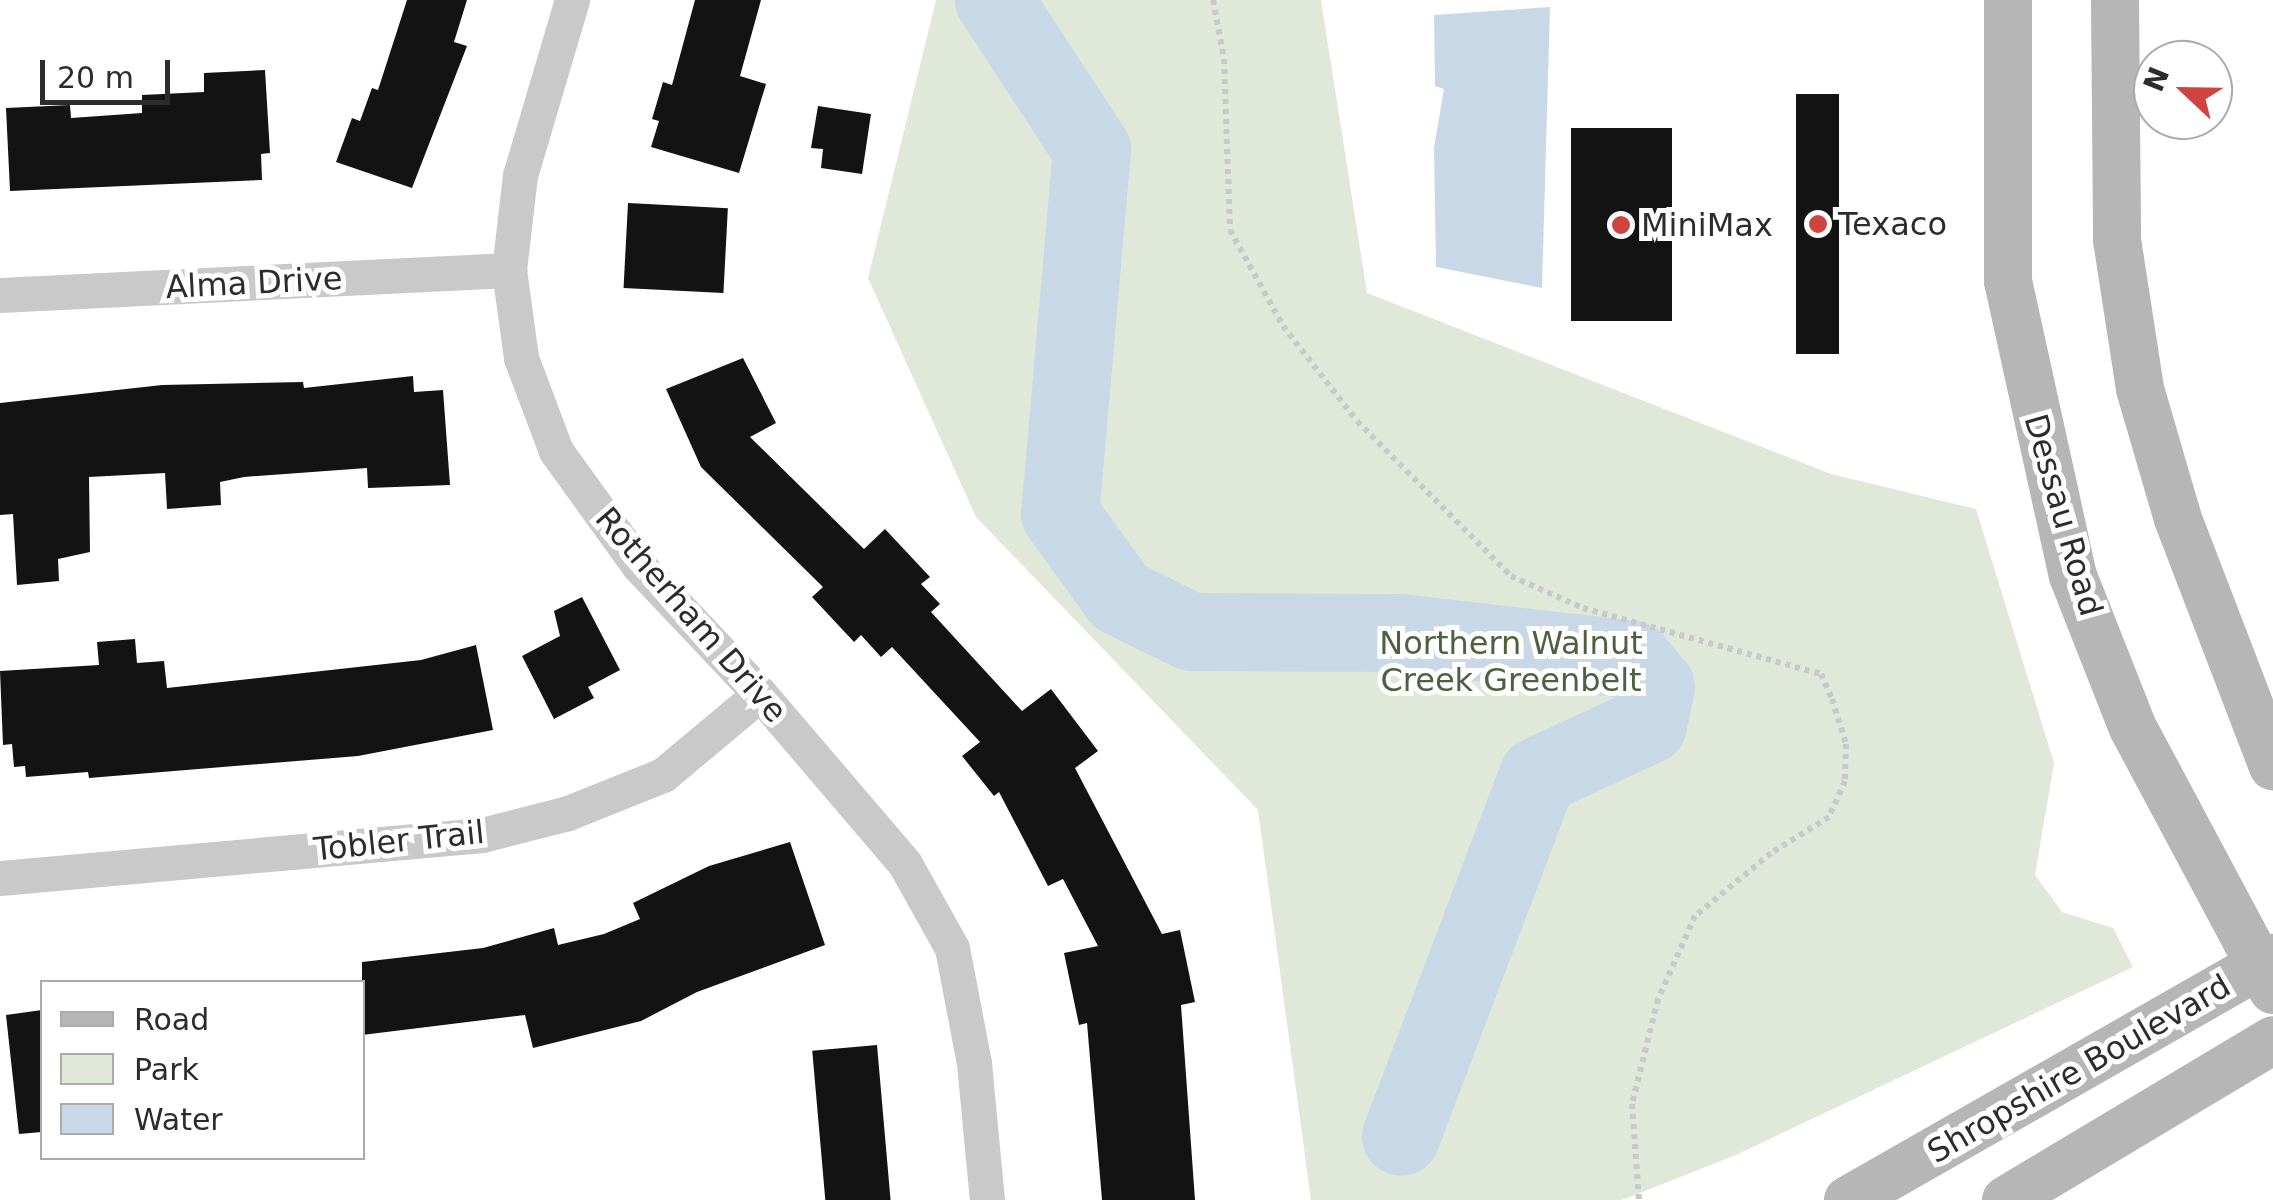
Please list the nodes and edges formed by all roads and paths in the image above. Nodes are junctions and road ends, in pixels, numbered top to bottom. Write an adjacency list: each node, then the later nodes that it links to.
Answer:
1 (572, 0): 5 (street, Rotherham Drive)
2 (1213, 0): 13 (path)
3 (2008, 0): 10 (main road, Dessau Road)
4 (2115, 0): 8 (main road)
5 (508, 270): 6 (street, Alma Drive); 7 (street, Rotherham Drive)
6 (0, 295)
7 (760, 694): 9 (street, Tobler Trail); 12 (street, Rotherham Drive)
8 (2273, 766)
9 (0, 878)
10 (2268, 972): 14 (main road, Shropshire Boulevard)
11 (2273, 1040): 15 (main road)
12 (988, 1200)
13 (1639, 1200)
14 (1848, 1200)
15 (2006, 1200)

